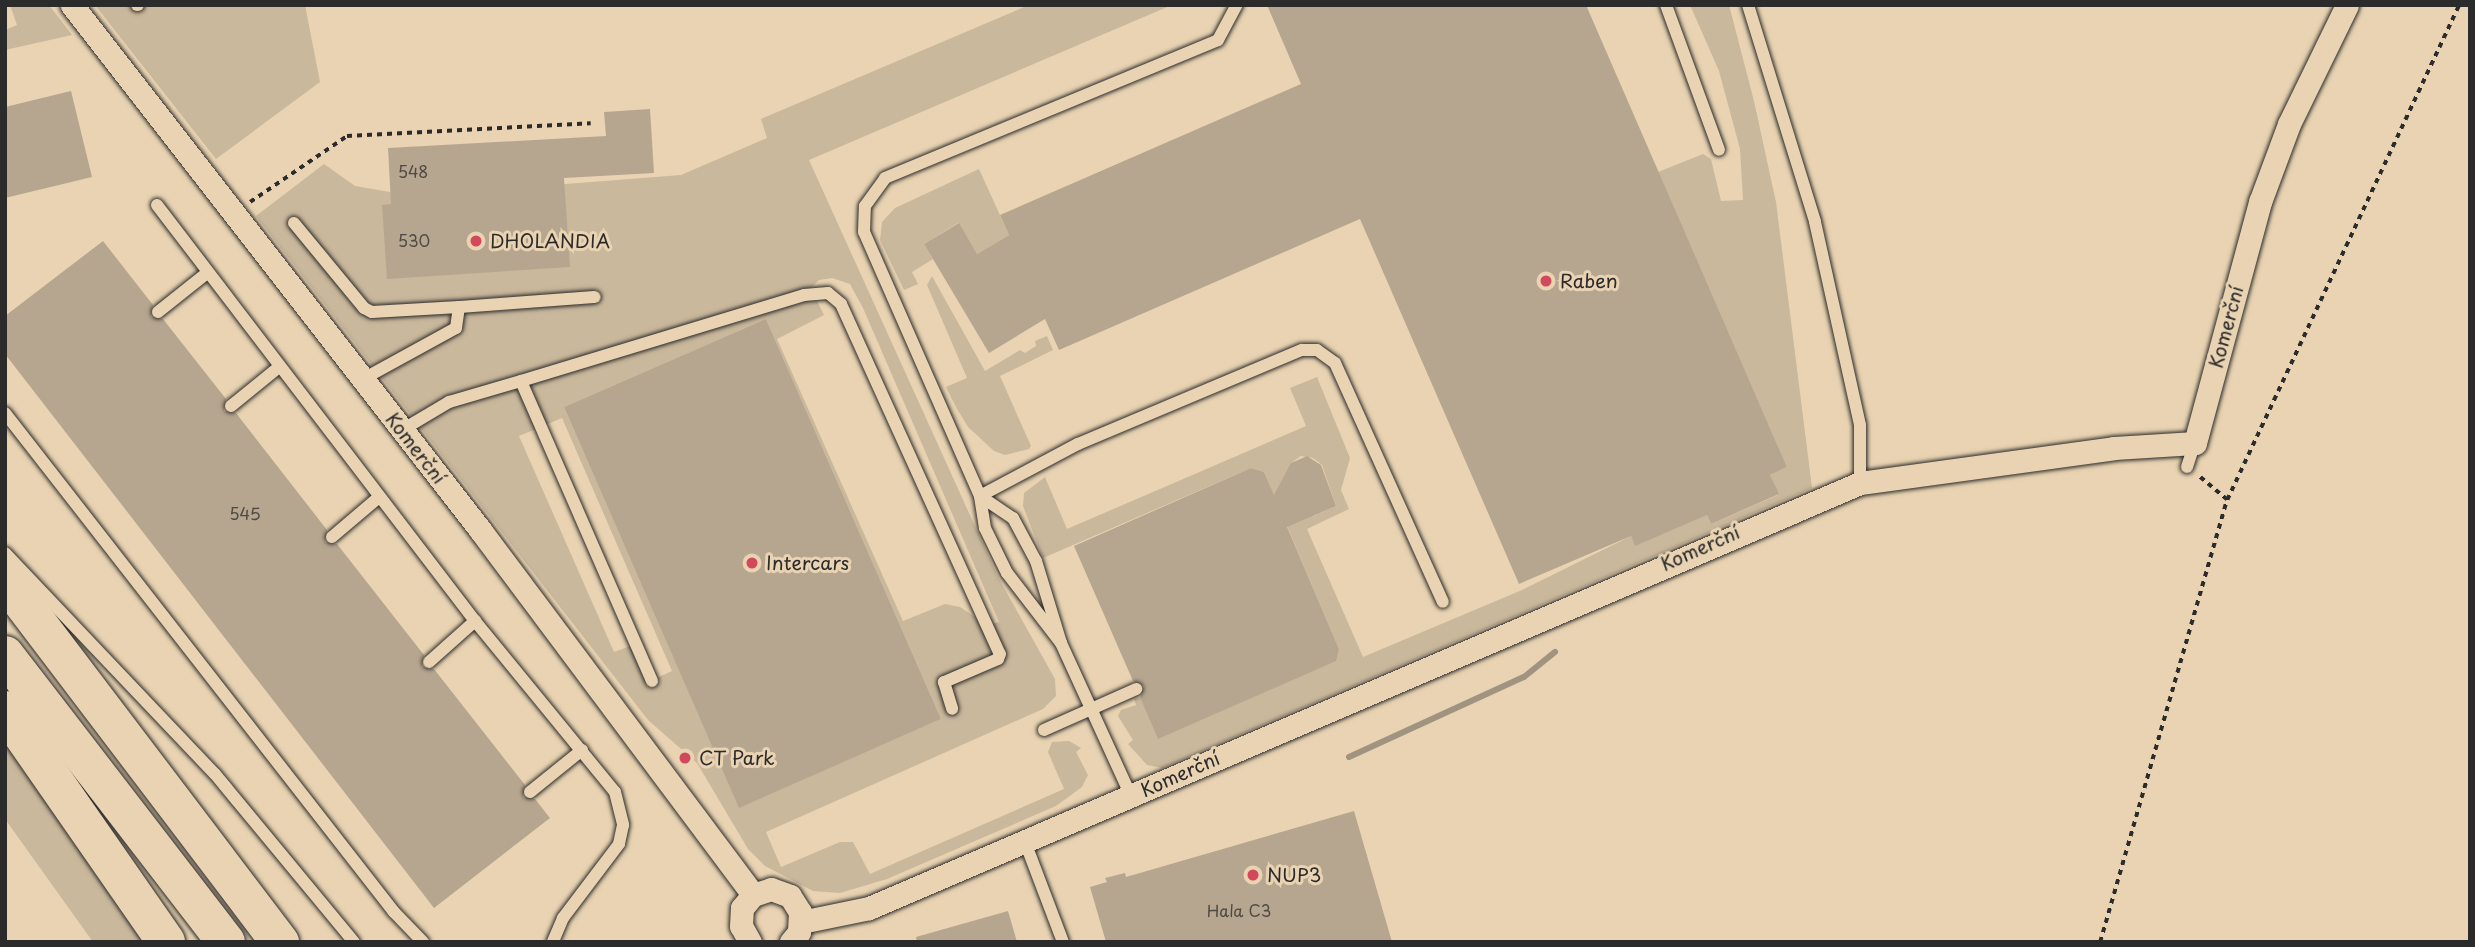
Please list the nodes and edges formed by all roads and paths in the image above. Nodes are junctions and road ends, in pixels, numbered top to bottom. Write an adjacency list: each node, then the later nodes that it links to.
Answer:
1 (72, 5): 10 (street, Komerční)
2 (1237, 5): 25 (lane)
3 (1666, 5): 8 (lane)
4 (1748, 5): 24 (lane)
5 (2347, 5): 22 (street, Komerční)
6 (2459, 5): 27 (path)
7 (591, 123): 10 (path)
8 (1719, 150)
9 (157, 205): 12 (lane)
10 (234, 214): 17 (street, Komerční)
11 (294, 223): 14 (lane)
12 (207, 272): 15 (lane); 16 (lane)
13 (595, 297): 14 (lane)
14 (459, 307): 17 (lane)
15 (158, 312)
16 (279, 367): 19 (lane); 26 (lane)
17 (363, 379): 21 (street, Komerční)
18 (521, 381): 21 (lane); 36 (lane); 38 (lane)
19 (231, 406)
20 (5, 413): 52 (lane)
21 (402, 430): 46 (street, Komerční)
22 (2195, 443): 23 (lane); 24 (street, Komerční)
23 (2187, 467): 27 (path)
24 (1860, 483): 44 (street, Komerční)
25 (980, 496): 31 (lane); 33 (lane); 33 (lane)
26 (379, 497): 28 (lane); 32 (lane)
27 (2227, 500): 56 (path)
28 (332, 537)
29 (5, 553): 51 (lane)
30 (5, 580): 50 (highway)
31 (1443, 602)
32 (475, 621): 35 (lane); 42 (lane)
33 (1061, 643): 40 (lane)
34 (5, 655): 49 (highway)
35 (429, 662)
36 (652, 681)
37 (1136, 689): 40 (lane)
38 (953, 709)
39 (5, 710): 48 (highway)
40 (1091, 710): 41 (lane); 44 (lane)
41 (1044, 730)
42 (582, 750): 43 (lane); 53 (lane)
43 (530, 792)
44 (1131, 796): 45 (street, Komerční)
45 (1025, 842): 47 (street, Komerční); 55 (lane)
46 (752, 895): 47 (street, Komerční); 54 (street)
47 (796, 932)
48 (166, 942)
49 (226, 942)
50 (280, 942)
51 (354, 942)
52 (423, 942)
53 (553, 942)
54 (749, 942)
55 (1063, 942)
56 (2100, 942)

